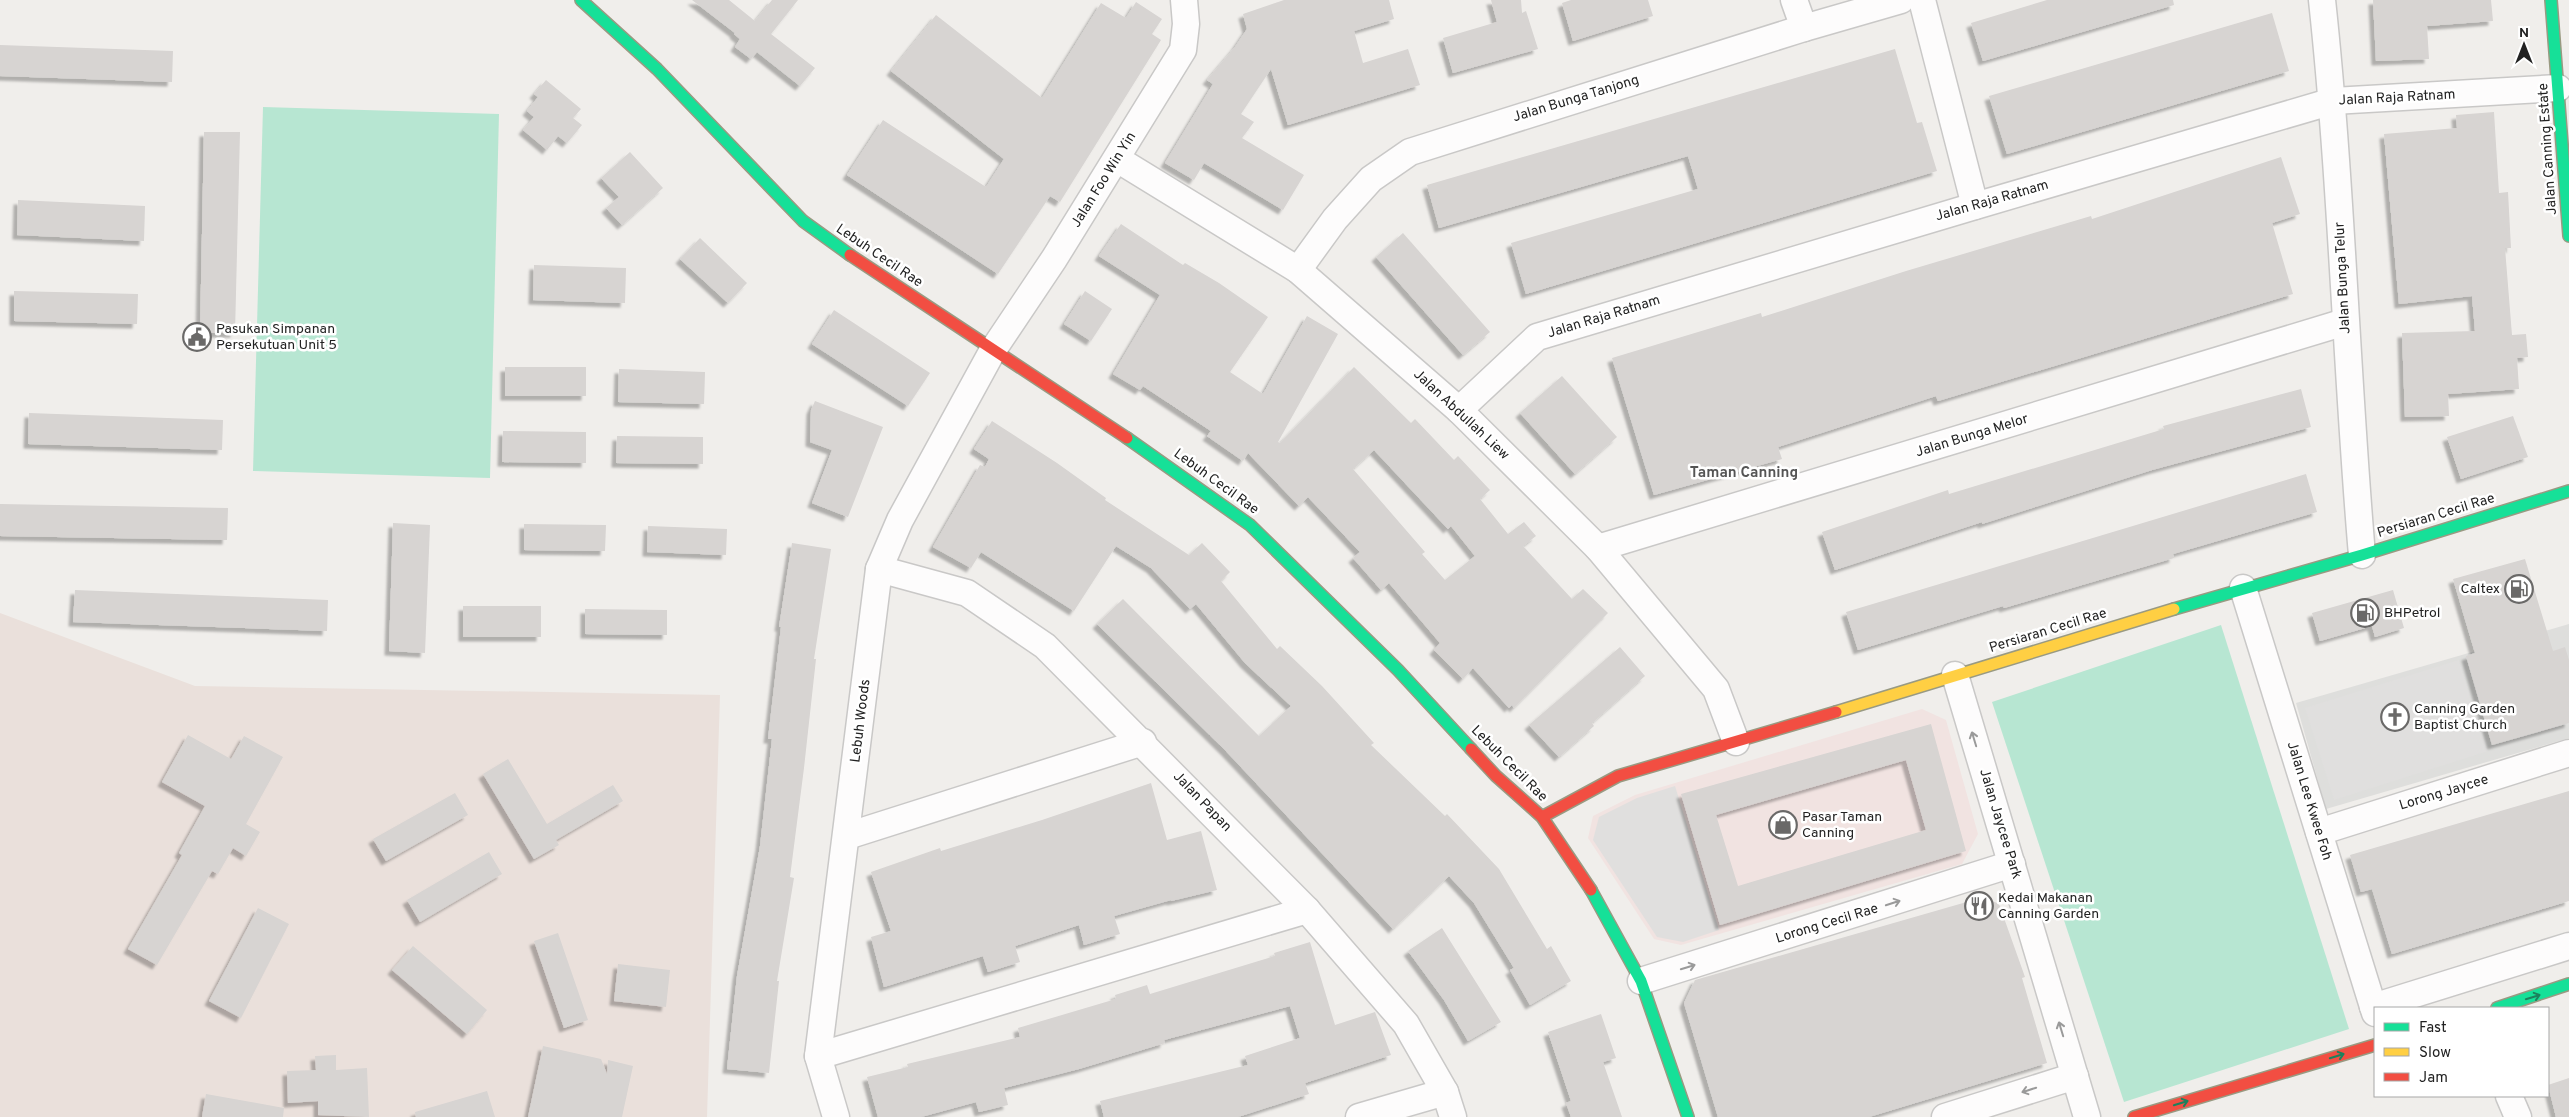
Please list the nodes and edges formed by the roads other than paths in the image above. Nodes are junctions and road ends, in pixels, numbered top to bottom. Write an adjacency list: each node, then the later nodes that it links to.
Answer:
1 (581, 0): 16 (street, Lebuh Cecil Rae)
2 (1184, 0): 11 (street, Jalan Foo Win Yin)
3 (1794, 0): 8 (street)
4 (1901, 0): 8 (street, Jalan Bunga Tanjong)
5 (1922, 0): 12 (street)
6 (2322, 0): 10 (street, Jalan Bunga Telur)
7 (2551, 0): 9 (street, Jalan Canning Estate)
8 (1804, 28): 14 (street, Jalan Bunga Tanjong)
9 (2558, 88): 10 (street, Jalan Raja Ratnam); 13 (street, Jalan Canning Estate)
10 (2333, 101): 12 (street, Jalan Raja Ratnam); 15 (street, Jalan Bunga Telur)
11 (1117, 159): 14 (street, Jalan Abdullah Liew); 16 (street, Jalan Foo Win Yin)
12 (1975, 206): 17 (street, Jalan Raja Ratnam)
13 (2569, 236)
14 (1298, 270): 17 (street, Jalan Abdullah Liew)
15 (2345, 322): 19 (street, Jalan Bunga Melor); 20 (street, Jalan Bunga Telur)
16 (994, 350): 21 (street, Lebuh Woods); 27 (street, Lebuh Cecil Rae)
17 (1459, 410): 19 (street, Jalan Abdullah Liew)
18 (2569, 491): 20 (street, Persiaran Cecil Rae)
19 (1598, 548): 25 (street, Jalan Abdullah Liew)
20 (2362, 555): 22 (street, Persiaran Cecil Rae)
21 (879, 569): 24 (street, Jalan Papan); 29 (street, Lebuh Woods)
22 (2243, 588): 23 (street, Persiaran Cecil Rae); 28 (street, Jalan Lee Kwee Foh)
23 (1955, 675): 25 (street, Persiaran Cecil Rae); 30 (street, Jalan Jaycee Park, one-way to 23)
24 (1143, 742): 29 (street); 31 (street, Jalan Papan)
25 (1736, 742): 27 (street, Persiaran Cecil Rae)
26 (2569, 754): 28 (street, Lorong Jaycee)
27 (1542, 817): 33 (street, Lebuh Cecil Rae)
28 (2319, 832): 37 (street, Jalan Lee Kwee Foh)
29 (847, 836): 39 (street, Lebuh Woods)
30 (2012, 864): 33 (street, Lorong Cecil Rae, one-way to 30); 40 (street, Jalan Jaycee Park, one-way to 30)
31 (1307, 910): 39 (street); 41 (street, Jalan Papan)
32 (2569, 946): 35 (street)
33 (1641, 981): 46 (street, Lebuh Cecil Rae)
34 (2569, 984): 36 (street, one-way to 34)
35 (2383, 1007)
36 (2500, 1007)
37 (2374, 1010)
38 (2374, 1045): 49 (street, one-way to 38)
39 (818, 1056): 43 (street, Lebuh Woods)
40 (2075, 1076): 47 (street, one-way to 47); 48 (street, Jalan Jaycee Park)
41 (1444, 1092): 44 (street); 45 (street, Jalan Papan)
42 (2509, 1097): 50 (street)
43 (836, 1117)
44 (1359, 1117)
45 (1453, 1117)
46 (1688, 1117)
47 (1945, 1117)
48 (2088, 1117)
49 (2134, 1117)
50 (2518, 1117)

